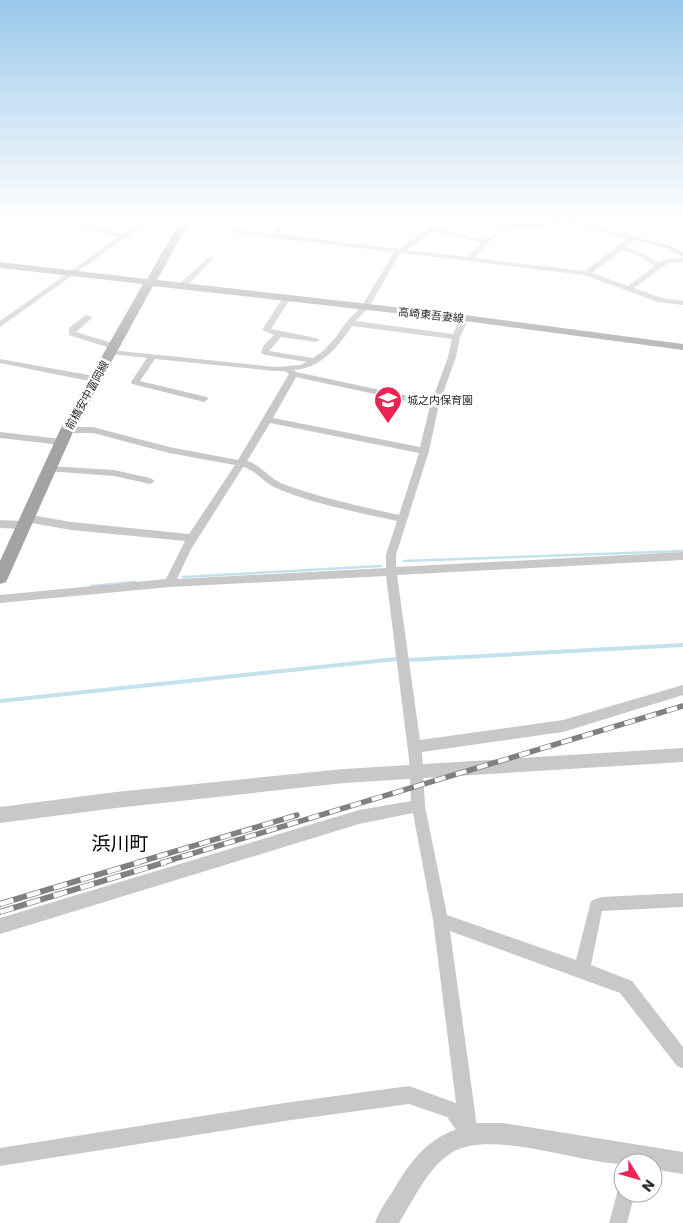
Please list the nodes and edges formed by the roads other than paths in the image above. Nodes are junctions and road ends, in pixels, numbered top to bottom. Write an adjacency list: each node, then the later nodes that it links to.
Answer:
1 (70, 275): 17 (street)
2 (82, 275): 8 (main road, 高崎東吾妻線)
3 (153, 275): 8 (main road, 前橋安中富岡線)
4 (193, 275): 9 (street)
5 (384, 275): 13 (street)
6 (591, 275): 10 (street)
7 (647, 275): 10 (street)
8 (149, 282): 9 (main road, 高崎東吾妻線); 22 (main road, 前橋安中富岡線)
9 (183, 285): 11 (main road, 高崎東吾妻線)
10 (628, 289): 12 (street)
11 (287, 298): 13 (main road, 高崎東吾妻線); 18 (street)
12 (683, 303)
13 (365, 307): 15 (main road, 高崎東吾妻線); 16 (street)
14 (89, 317): 22 (street)
15 (465, 318): 19 (street); 21 (main road, 高崎東吾妻線)
16 (350, 323): 19 (street); 25 (street)
17 (0, 325)
18 (279, 334): 20 (street); 25 (street)
19 (456, 337): 29 (street)
20 (316, 340)
21 (683, 347)
22 (112, 349): 23 (street); 27 (main road, 前橋安中富岡線)
23 (153, 356): 26 (street); 28 (street)
24 (0, 361): 27 (street)
25 (315, 361): 26 (street)
26 (290, 372): 29 (street); 30 (street)
27 (94, 379): 31 (main road, 前橋安中富岡線)
28 (204, 399)
29 (435, 404): 34 (street)
30 (268, 420): 34 (street); 35 (street)
31 (67, 430): 33 (main road, 前橋安中富岡線); 35 (street)
32 (0, 435): 33 (street)
33 (61, 442): 36 (main road, 前橋安中富岡線)
34 (424, 451): 38 (street)
35 (242, 463): 38 (street); 41 (street)
36 (49, 469): 37 (street); 39 (main road, 前橋安中富岡線)
37 (150, 481)
38 (403, 519): 43 (street)
39 (25, 522): 40 (street); 41 (street); 44 (main road, 前橋安中富岡線)
40 (0, 524)
41 (193, 538): 45 (street)
42 (683, 556): 43 (street)
43 (390, 570): 45 (street); 48 (street)
44 (0, 578)
45 (170, 583): 46 (street)
46 (0, 599)
47 (683, 690): 48 (street)
48 (414, 747): 50 (street)
49 (683, 755): 50 (street)
50 (416, 771): 51 (street); 52 (street)
51 (418, 806): 54 (street); 55 (street)
52 (0, 815)
53 (683, 900): 56 (street)
54 (441, 920): 56 (street); 58 (street)
55 (0, 926)
56 (582, 968): 57 (street)
57 (683, 1060)
58 (469, 1134): 59 (street); 60 (street); 64 (street)
59 (613, 1155)
60 (0, 1157)
61 (663, 1161): 62 (street)
62 (683, 1163)
63 (623, 1203): 65 (street)
64 (386, 1223)
65 (618, 1223)

